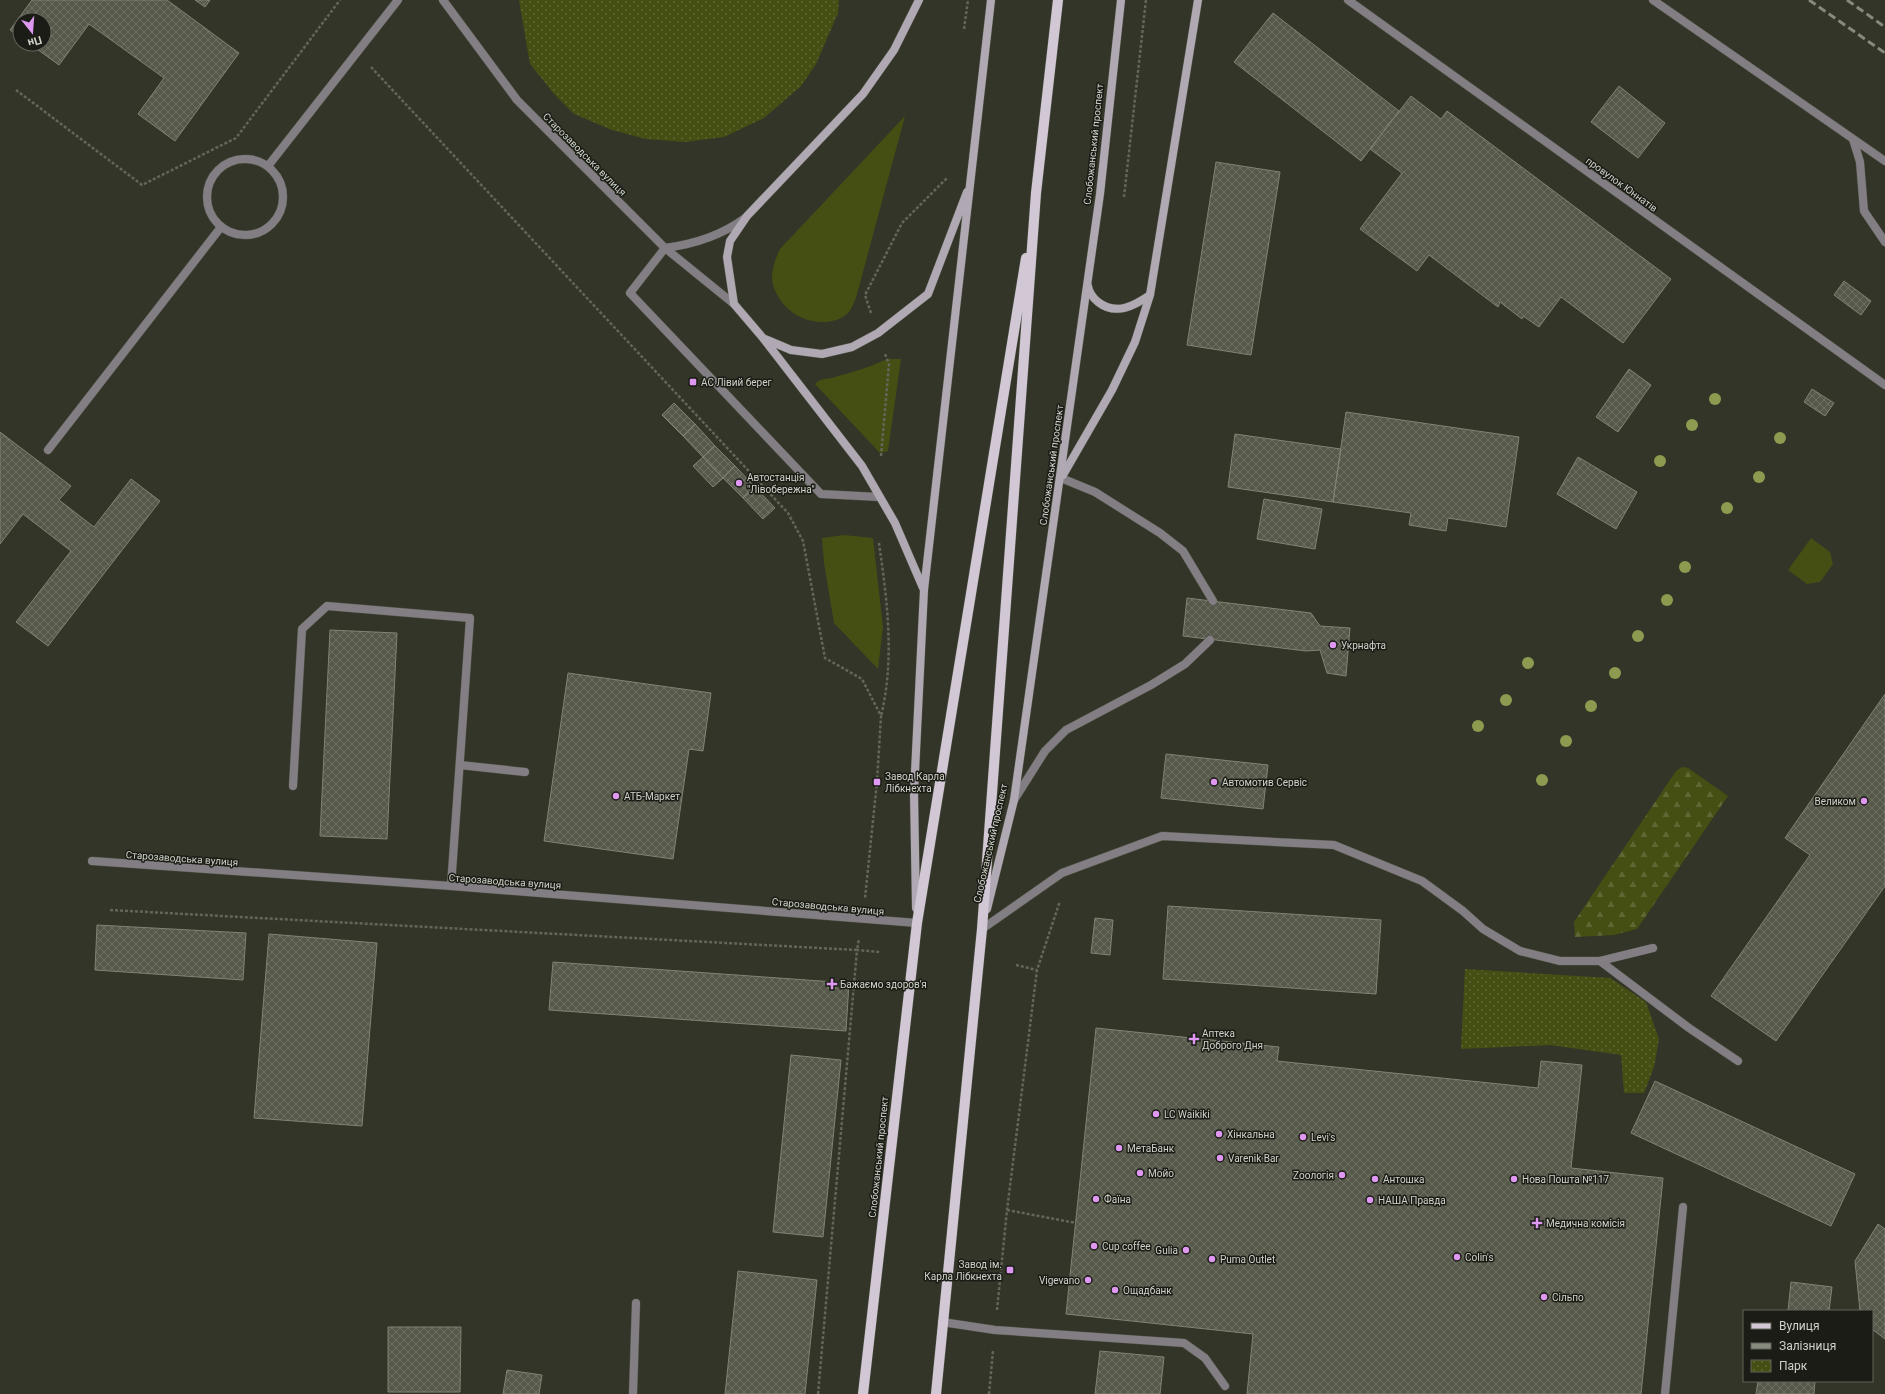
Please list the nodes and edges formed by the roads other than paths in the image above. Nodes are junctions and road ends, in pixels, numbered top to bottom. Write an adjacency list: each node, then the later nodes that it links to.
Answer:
1 (398, 0): 12 (street)
2 (443, 0): 18 (street, Старозаводська вулиця)
3 (919, 0): 15 (main road)
4 (991, 0): 13 (main road, Слобожанський проспект)
5 (1058, 0): 14 (main road, Слобожанський проспект)
6 (1121, 0): 19 (main road, Слобожанський проспект)
7 (1198, 0): 20 (main road)
8 (1348, 0): 23 (street, провулок Юннатів)
9 (1653, 0): 10 (street)
10 (1853, 139): 11 (street); 17 (street)
11 (1885, 161)
12 (268, 166): 16 (street); 16 (street)
13 (972, 180): 22 (main road); 27 (main road, Слобожанський проспект)
14 (1036, 193): 36 (main road, Слобожанський проспект); 37 (main road, Слобожанський проспект)
15 (747, 216): 18 (street); 21 (main road)
16 (221, 227): 24 (street)
17 (1885, 242)
18 (665, 248): 21 (street, Старозаводська вулиця); 26 (street)
19 (1087, 282): 20 (main road); 25 (main road, Слобожанський проспект)
20 (1150, 296): 25 (main road)
21 (734, 304): 22 (main road)
22 (763, 338): 26 (main road)
23 (1885, 385)
24 (48, 450)
25 (1062, 478): 28 (street); 33 (main road, Слобожанський проспект)
26 (879, 497): 27 (main road)
27 (924, 590): 36 (main road, Слобожанський проспект)
28 (1213, 601)
29 (1210, 640): 33 (street)
30 (460, 765): 31 (street); 32 (street); 35 (street)
31 (525, 772)
32 (293, 786)
33 (1014, 800): 37 (main road, Слобожанський проспект)
34 (92, 861): 35 (street, Старозаводська вулиця)
35 (451, 886): 36 (street, Старозаводська вулиця)
36 (917, 923): 46 (main road, Слобожанський проспект)
37 (982, 929): 39 (street); 43 (main road, Слобожанський проспект)
38 (1653, 948): 39 (street)
39 (1600, 961): 40 (street)
40 (1738, 1061)
41 (1684, 1207): 48 (street)
42 (636, 1303): 45 (street)
43 (942, 1322): 44 (street); 47 (main road, Слобожанський проспект)
44 (1225, 1386)
45 (633, 1394)
46 (863, 1394)
47 (936, 1394)
48 (1665, 1394)

